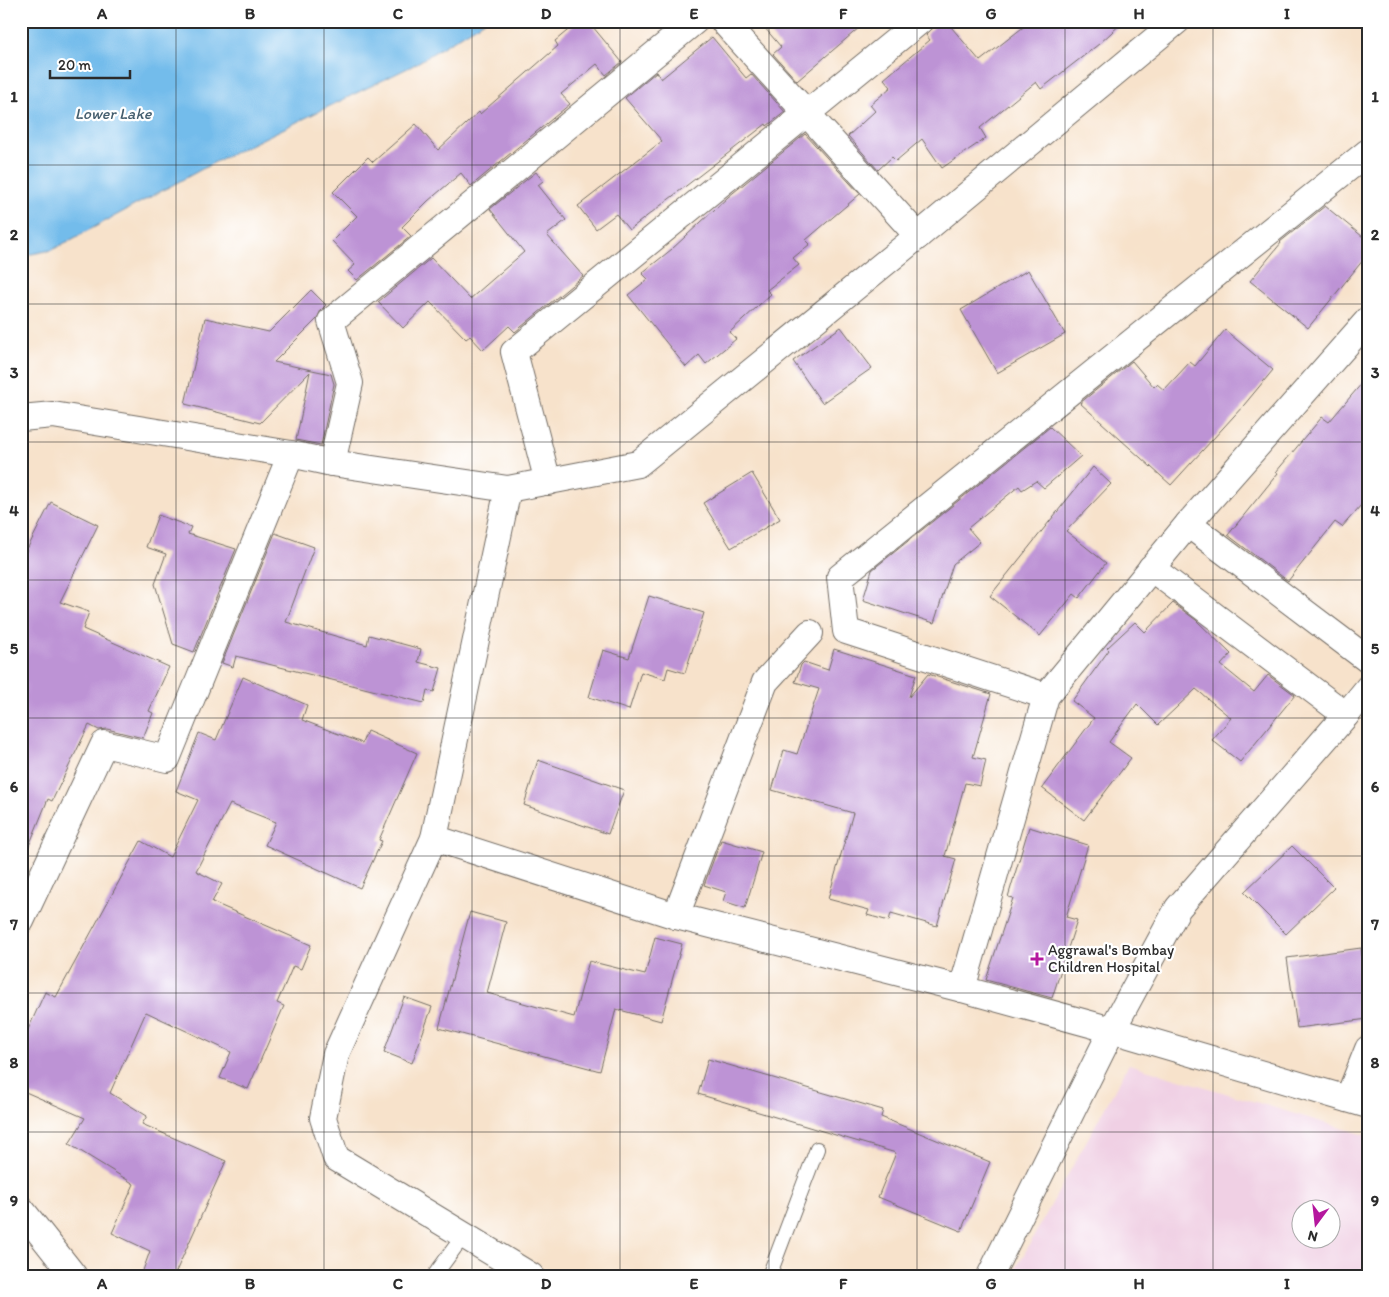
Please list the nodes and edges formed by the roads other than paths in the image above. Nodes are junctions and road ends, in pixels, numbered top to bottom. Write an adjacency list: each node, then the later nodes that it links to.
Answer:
1 (695, 21): 11 (street)
2 (723, 21): 5 (street)
3 (920, 21): 5 (street)
4 (1165, 25): 7 (street)
5 (807, 114): 7 (street); 12 (street)
6 (1368, 152): 19 (street)
7 (918, 236): 12 (street)
8 (1368, 320): 14 (street)
9 (21, 418): 10 (street)
10 (291, 454): 11 (street); 23 (street)
11 (332, 463): 13 (street)
12 (548, 482): 13 (street)
13 (508, 489): 21 (street)
14 (1188, 524): 15 (street); 17 (street)
15 (1151, 568): 19 (street); 20 (street)
16 (810, 634): 22 (street)
17 (1368, 660)
18 (1368, 688): 20 (street)
19 (1046, 696): 24 (street)
20 (1346, 715): 25 (street)
21 (434, 838): 22 (street); 30 (street)
22 (676, 916): 24 (street)
23 (21, 922)
24 (962, 989): 25 (street)
25 (1112, 1030): 27 (street); 35 (street)
26 (1368, 1049): 27 (street)
27 (1358, 1102)
28 (817, 1149): 34 (lane)
29 (21, 1209): 31 (street)
30 (464, 1235): 32 (lane); 33 (street)
31 (74, 1276)
32 (434, 1276)
33 (531, 1276)
34 (769, 1276)
35 (990, 1276)

